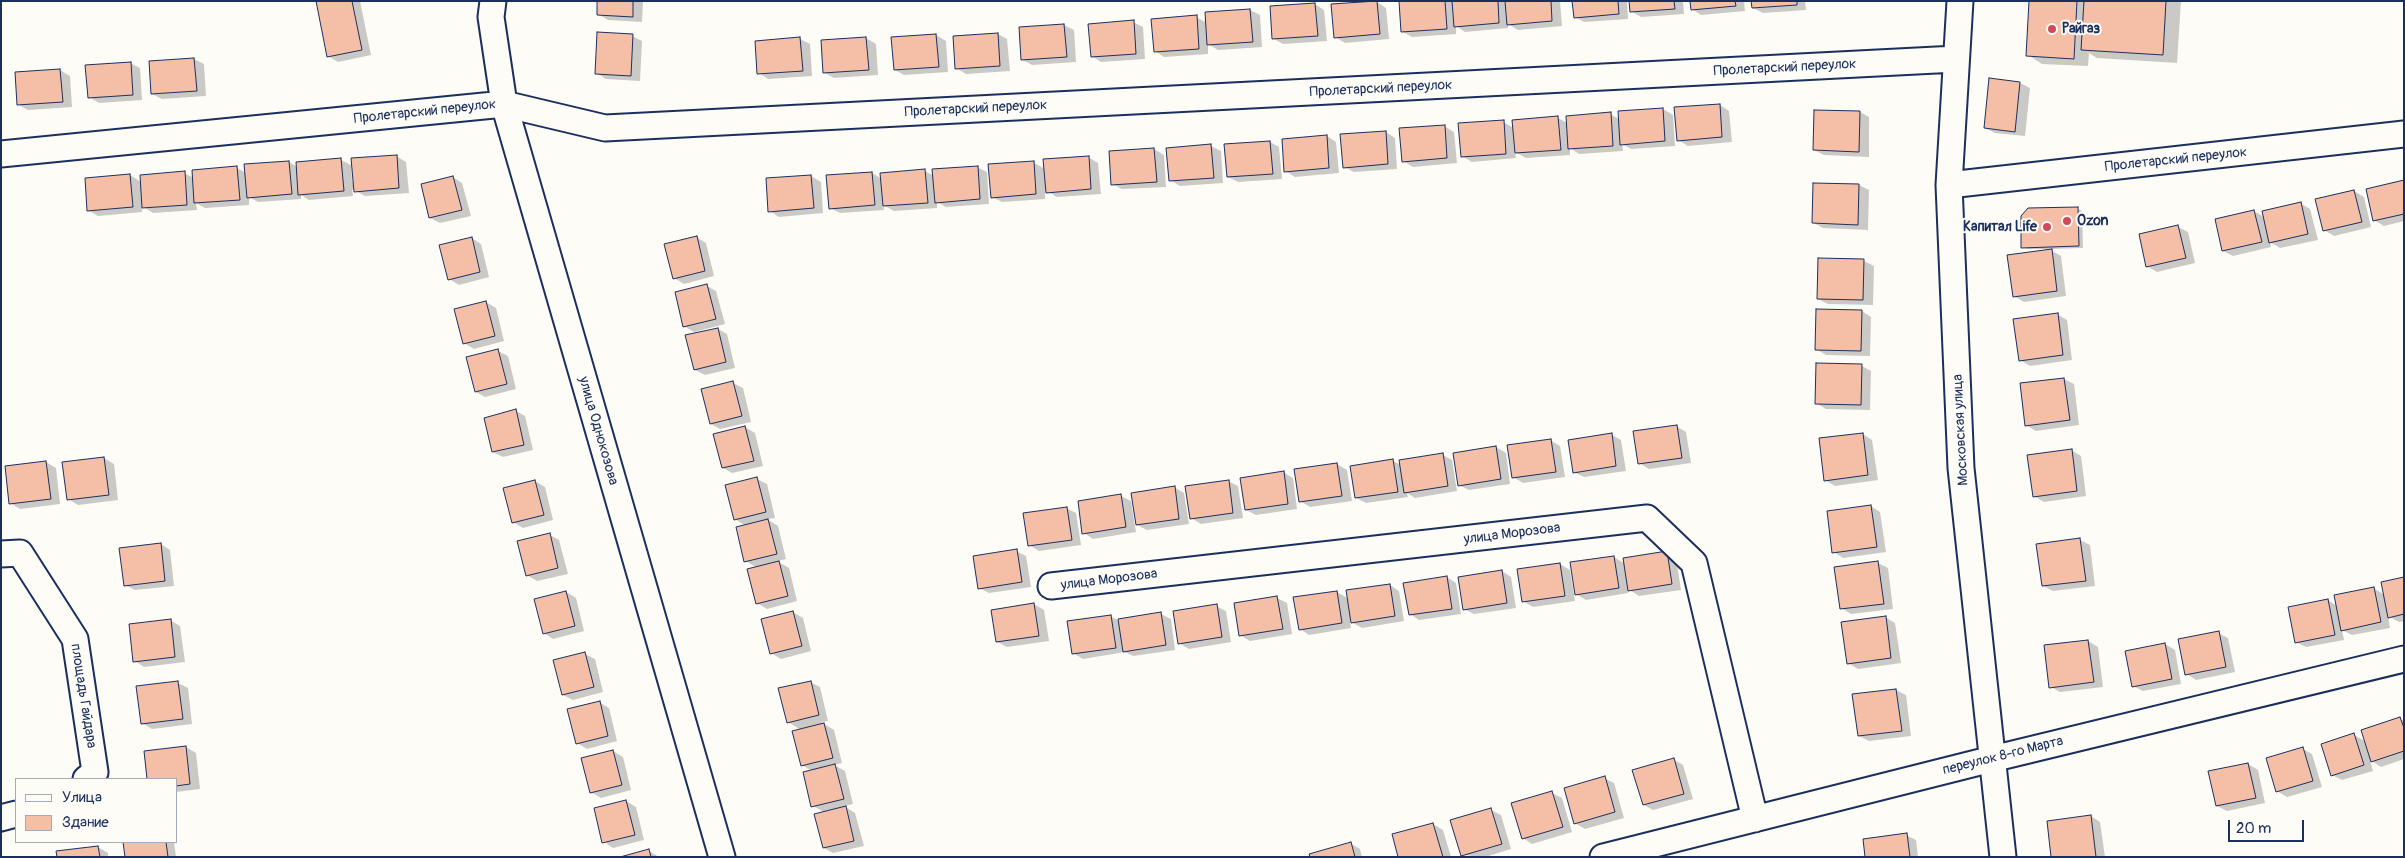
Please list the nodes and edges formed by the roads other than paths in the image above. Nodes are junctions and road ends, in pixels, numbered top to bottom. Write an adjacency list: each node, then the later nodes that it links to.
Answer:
1 (493, 1): 4 (street, улица Однокозова)
2 (1960, 1): 3 (street, Московская улица)
3 (1956, 59): 4 (street, Пролетарский переулок); 7 (street, Московская улица)
4 (504, 104): 6 (street, Пролетарский переулок); 16 (street, улица Однокозова)
5 (2404, 134): 7 (street, Пролетарский переулок)
6 (1, 154)
7 (1949, 185): 11 (street, Московская улица)
8 (1, 554): 12 (street, площадь Гайдара)
9 (1051, 586): 15 (street, улица Морозова)
10 (2404, 659): 11 (street, переулок 8-го Марта)
11 (1992, 759): 15 (street, переулок 8-го Марта); 18 (street, Московская улица)
12 (87, 778)
13 (15, 814): 14 (street)
14 (1, 818)
15 (1755, 818): 17 (street, переулок 8-го Марта)
16 (722, 857)
17 (1603, 857)
18 (2003, 857)

